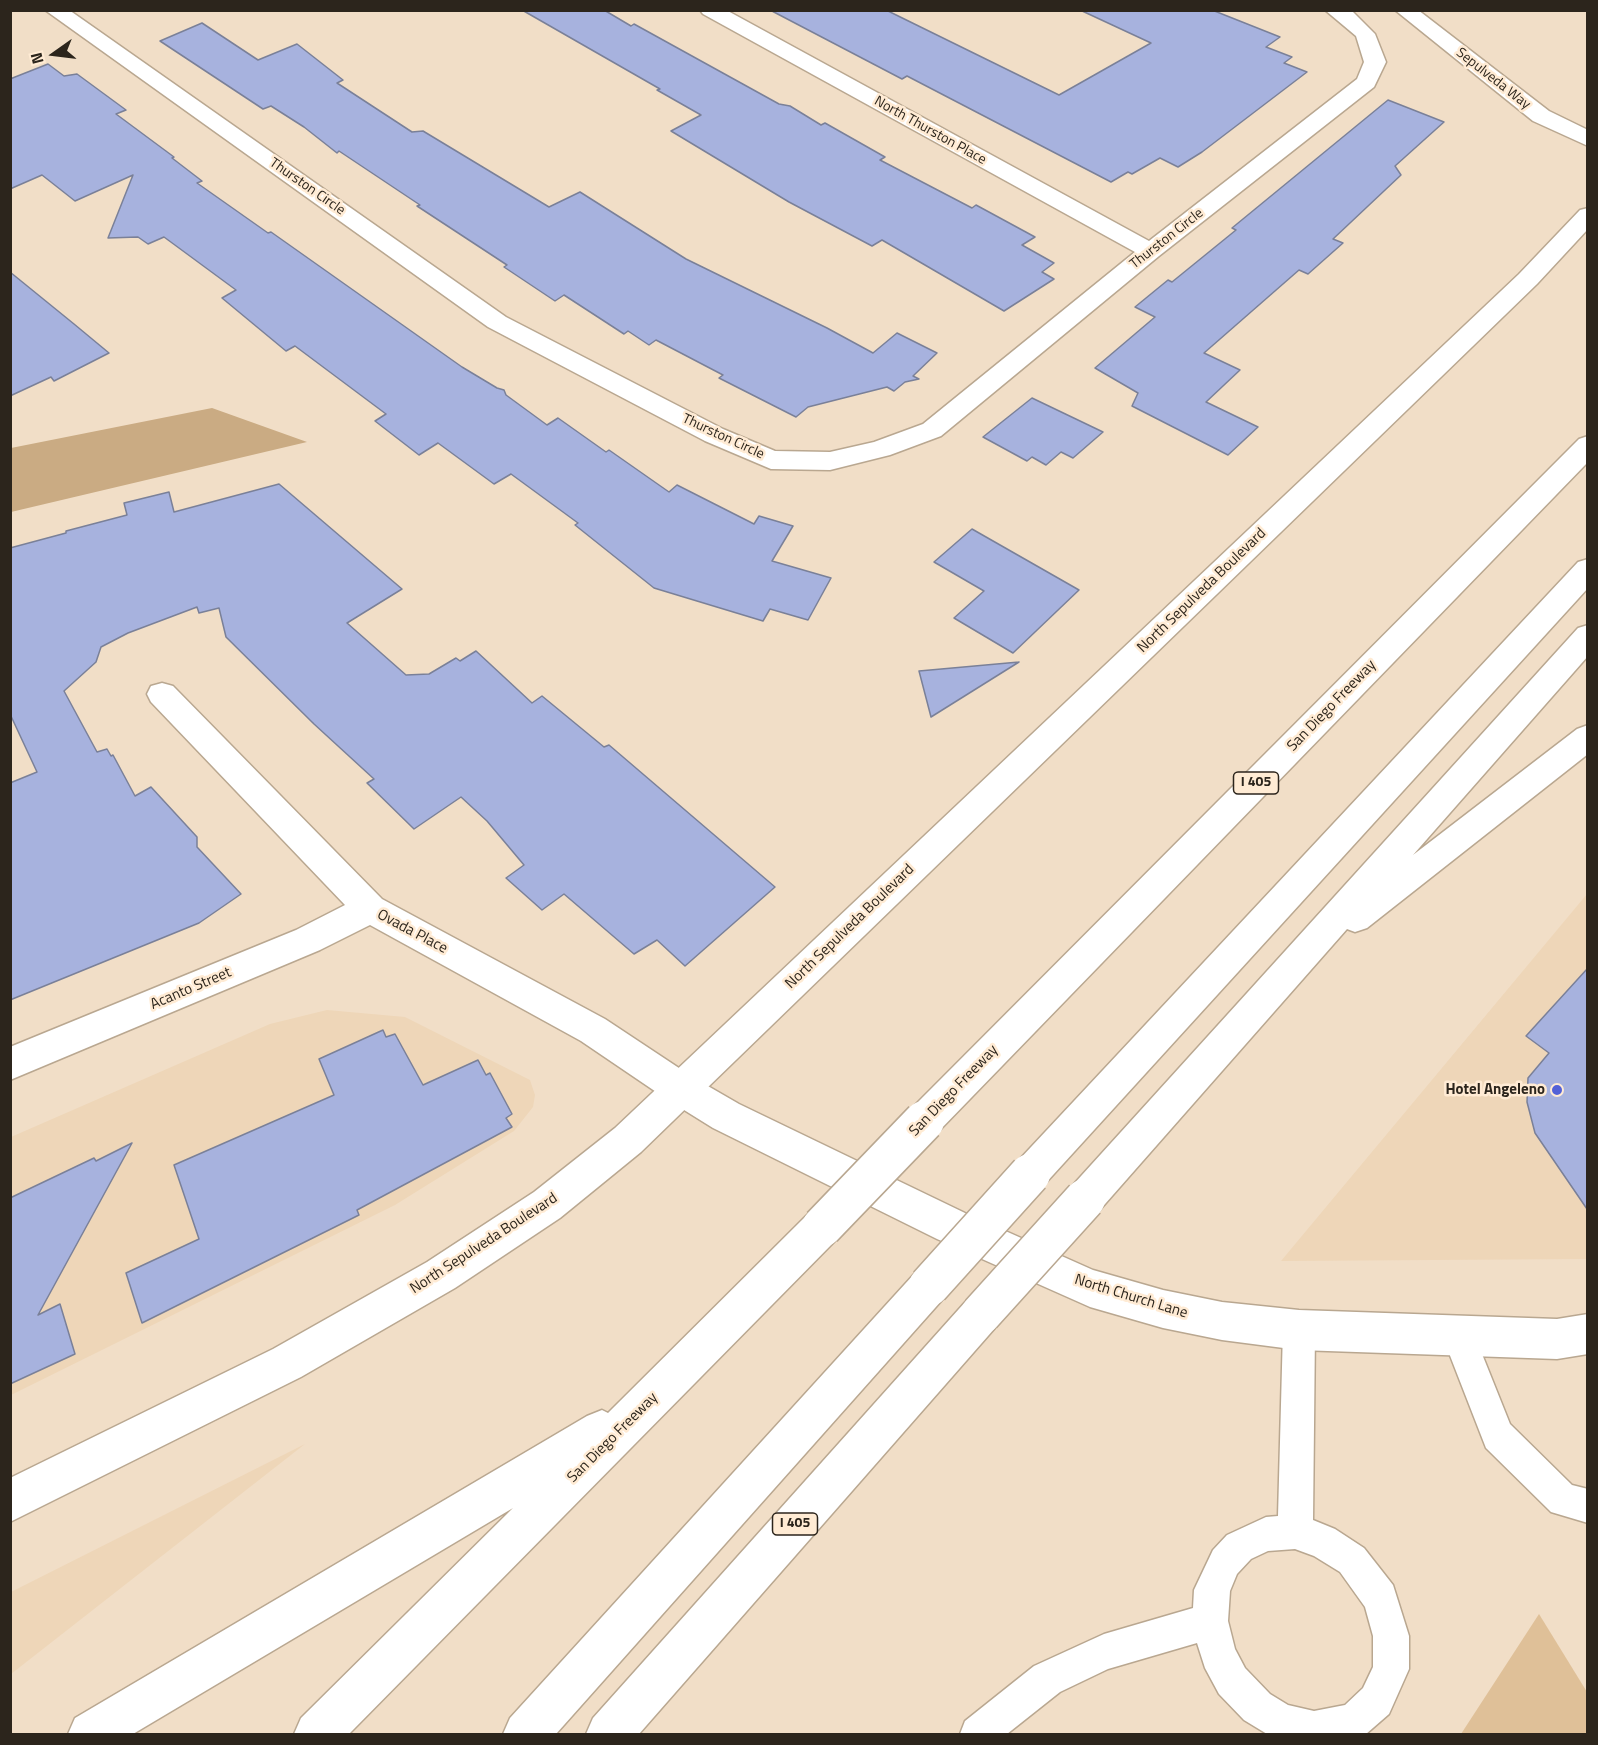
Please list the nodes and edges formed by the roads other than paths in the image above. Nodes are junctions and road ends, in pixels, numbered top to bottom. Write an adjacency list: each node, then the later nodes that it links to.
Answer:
1 (55, 10): 7 (main road, Thurston Circle)
2 (710, 10): 7 (main road, North Thurston Place)
3 (1335, 10): 7 (main road, Thurston Circle)
4 (1410, 13): 5 (main road, Sepulveda Way)
5 (1587, 139)
6 (1587, 215): 16 (main road, North Sepulveda Boulevard)
7 (1151, 250)
8 (1587, 445): 20 (main road, San Diego Freeway / I 405, bridge)
9 (1587, 569): 27 (main road, bridge)
10 (1587, 636): 14 (main road, I 405)
11 (162, 694): 13 (main road, Ovada Place)
12 (1587, 737): 14 (main road)
13 (370, 909): 15 (main road, Acanto Street); 16 (main road, Ovada Place)
14 (1290, 969): 28 (main road, I 405, bridge)
15 (10, 1064)
16 (681, 1089): 17 (main road, North Church Lane); 21 (main road, North Sepulveda Boulevard)
17 (1299, 1329): 19 (main road, North Church Lane); 23 (lane)
18 (1587, 1334): 19 (main road, North Church Lane)
19 (1458, 1335): 22 (lane)
20 (645, 1405): 25 (main road); 26 (main road, San Diego Freeway / I 405)
21 (10, 1501)
22 (1587, 1506)
23 (1295, 1532): 24 (lane); 24 (lane)
24 (1210, 1621): 29 (lane)
25 (91, 1734)
26 (317, 1734)
27 (526, 1734)
28 (609, 1734)
29 (978, 1734)

